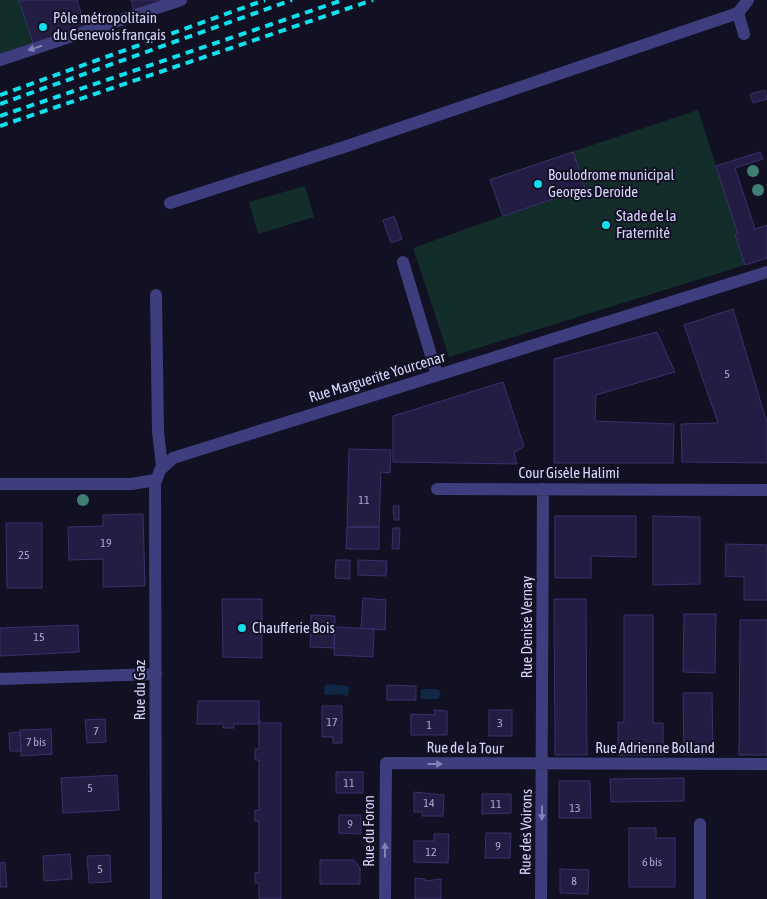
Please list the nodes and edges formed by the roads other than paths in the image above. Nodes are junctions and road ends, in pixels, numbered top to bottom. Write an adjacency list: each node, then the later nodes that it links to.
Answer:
1 (181, 0): 5 (street, one-way to 5)
2 (748, 0): 3 (street)
3 (738, 13): 4 (street); 6 (street)
4 (744, 34)
5 (0, 60)
6 (170, 202)
7 (403, 262): 10 (street)
8 (767, 272): 10 (street, Rue Marguerite Yourcenar)
9 (156, 296): 11 (street)
10 (437, 375): 11 (street, Rue Marguerite Yourcenar)
11 (162, 466): 12 (street)
12 (156, 480): 13 (street); 17 (street, Rue du Gaz)
13 (0, 484)
14 (437, 490): 15 (street, Cour Gisèle Halimi)
15 (543, 490): 16 (street, Cour Gisèle Halimi); 21 (street, Rue Denise Vernay)
16 (767, 490)
17 (156, 674): 18 (street); 23 (street, Rue du Gaz)
18 (0, 679)
19 (386, 763): 21 (street, Rue de la Tour, one-way to 21); 24 (street, Rue du Foron, one-way to 19)
20 (767, 764): 21 (street, Rue Adrienne Bolland)
21 (543, 765): 25 (street, Rue des Voirons, one-way to 25)
22 (700, 824): 26 (street)
23 (156, 899)
24 (385, 899)
25 (540, 899)
26 (700, 899)

